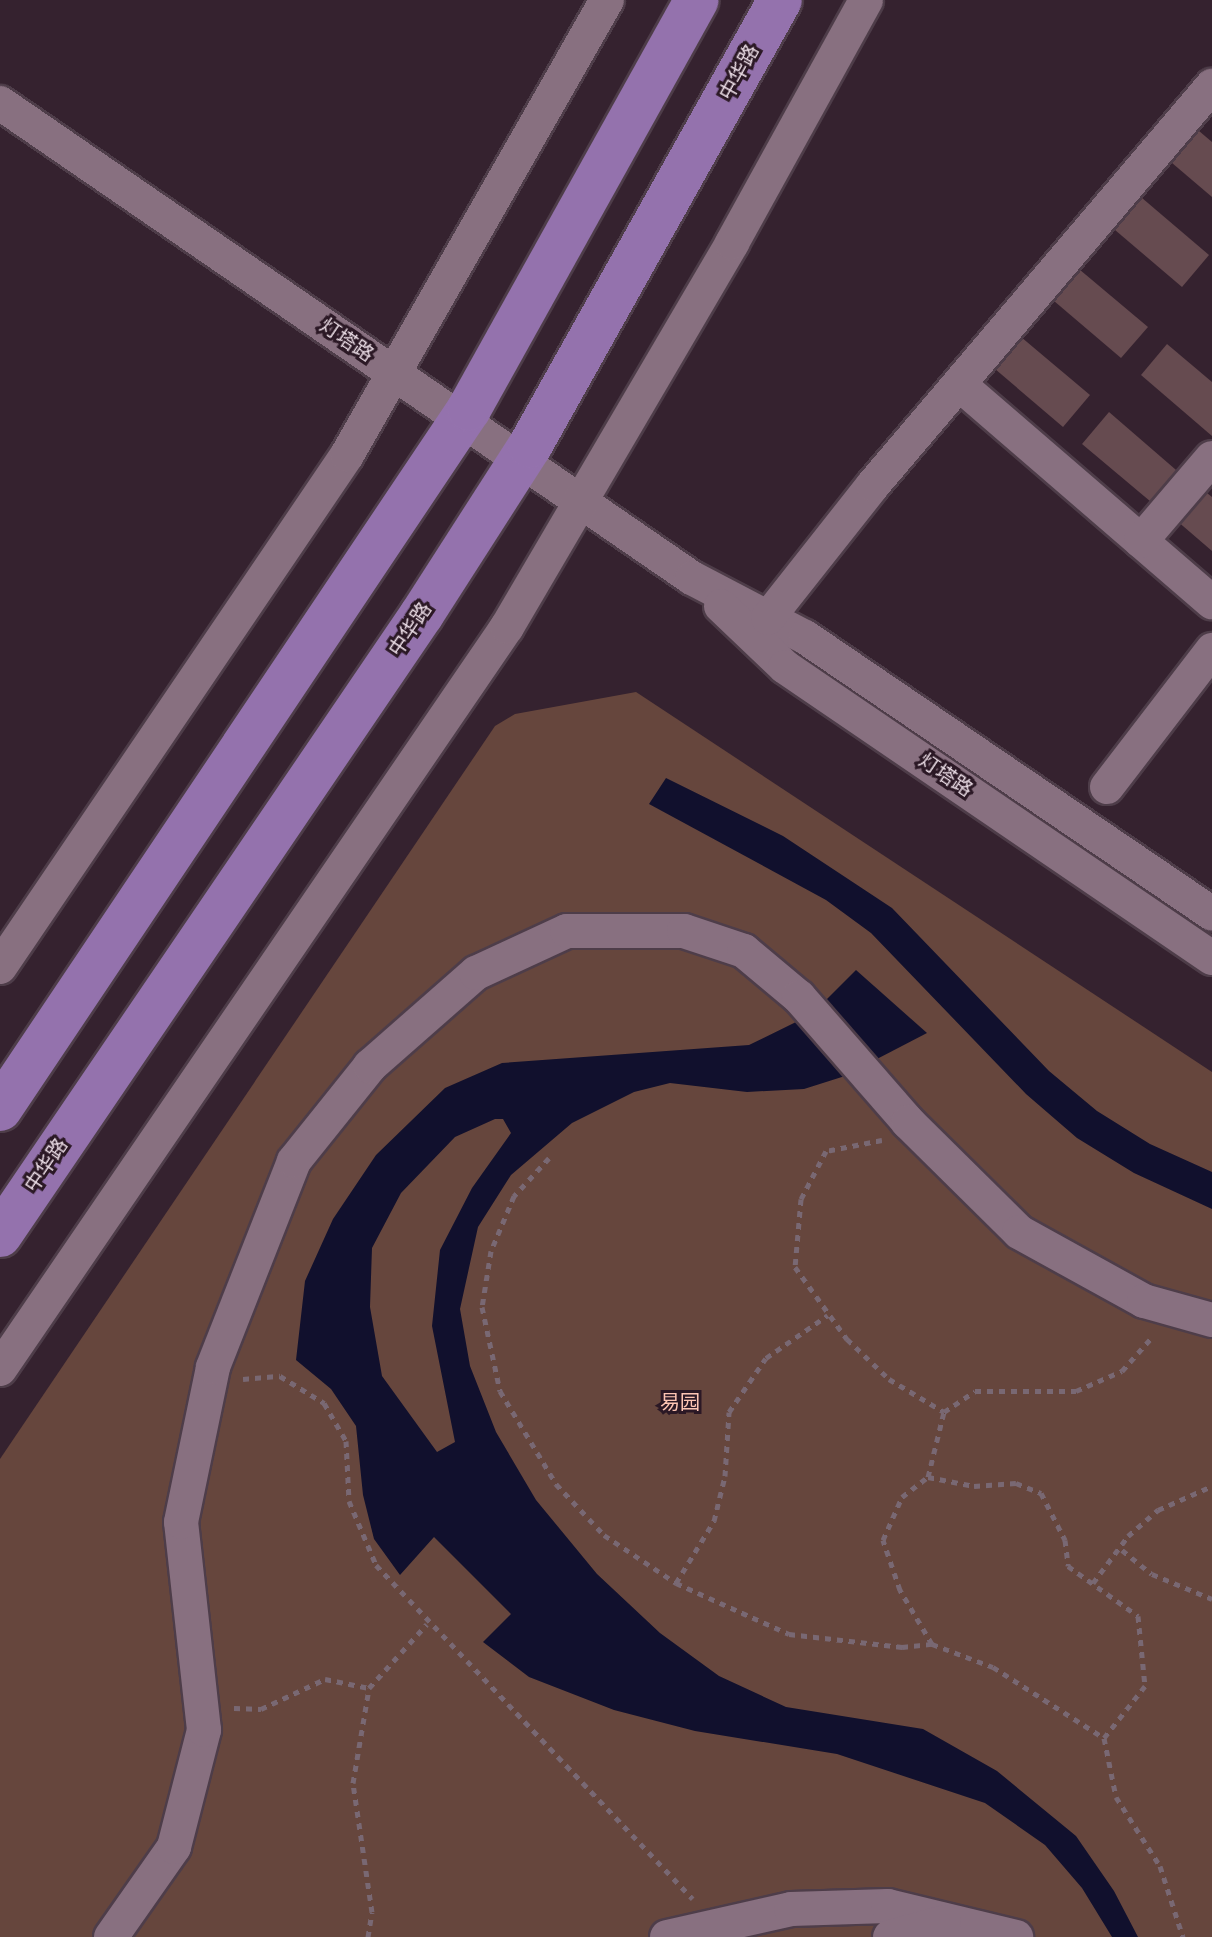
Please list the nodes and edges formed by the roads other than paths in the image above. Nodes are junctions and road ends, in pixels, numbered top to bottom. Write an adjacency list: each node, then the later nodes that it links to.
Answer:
1 (607, 0): 7 (street)
2 (697, 0): 9 (highway)
3 (780, 0): 11 (highway, 中华路)
4 (866, 0): 12 (street)
5 (1212, 86): 8 (street)
6 (0, 103): 7 (street, 灯塔路)
7 (394, 374): 9 (street, 灯塔路); 21 (street)
8 (959, 384): 13 (street); 16 (street)
9 (462, 420): 11 (street, 灯塔路); 22 (highway)
10 (1212, 458): 13 (street)
11 (520, 461): 12 (street, 灯塔路); 23 (highway, 中华路)
12 (580, 502): 14 (street, 灯塔路); 25 (street)
13 (1141, 541): 15 (street)
14 (692, 578): 16 (street, 灯塔路); 20 (street, 灯塔路)
15 (1212, 602)
16 (768, 618): 19 (street, 灯塔路)
17 (1212, 650): 18 (street)
18 (1107, 787)
19 (1212, 914)
20 (1212, 958)
21 (0, 967)
22 (0, 1109)
23 (0, 1235)
24 (1212, 1320): 27 (street)
25 (0, 1369)
26 (949, 1921): 28 (street); 29 (street); 30 (street)
27 (111, 1937)
28 (667, 1937)
29 (890, 1937)
30 (1016, 1937)

